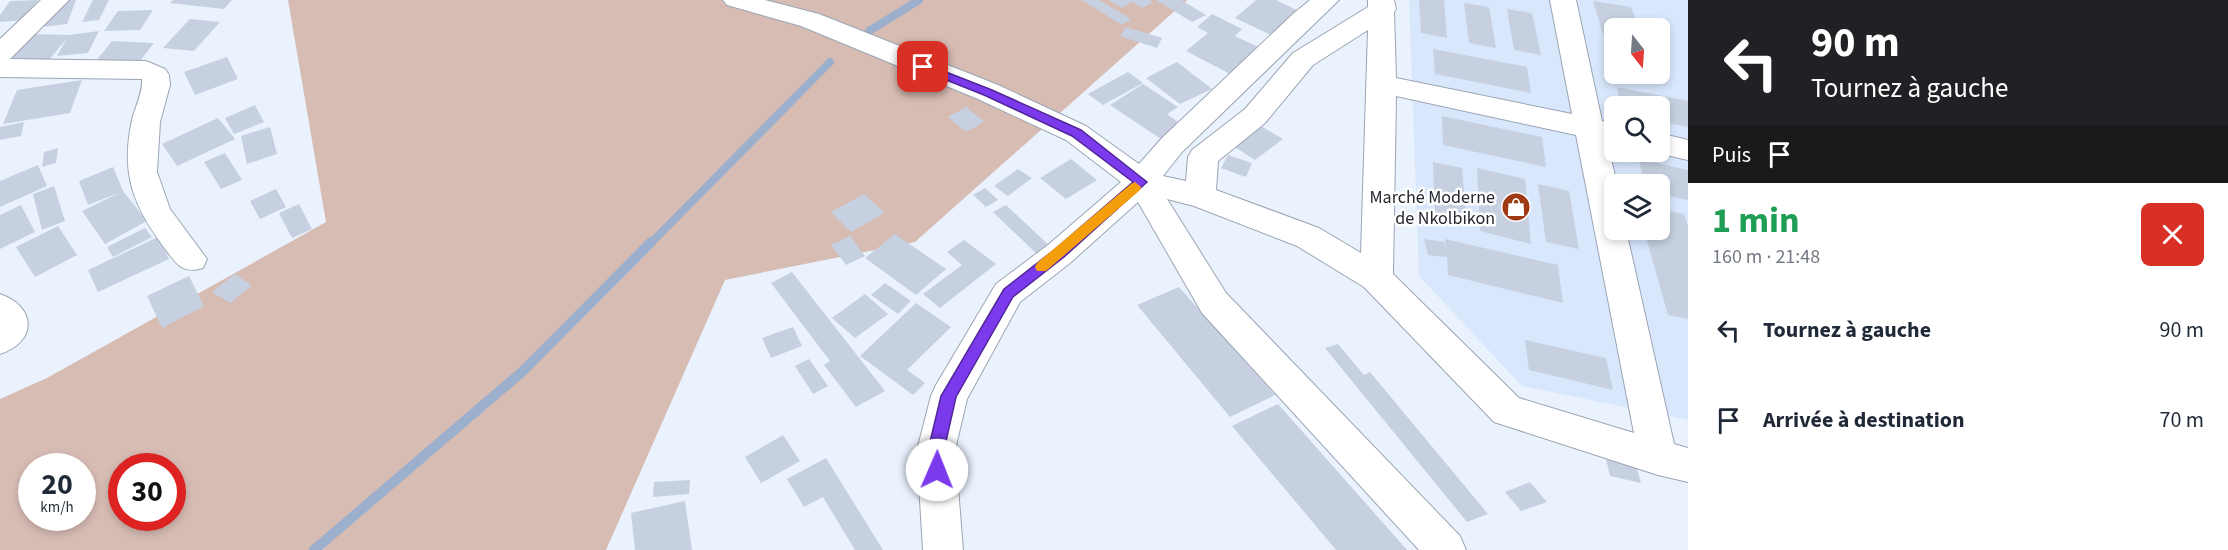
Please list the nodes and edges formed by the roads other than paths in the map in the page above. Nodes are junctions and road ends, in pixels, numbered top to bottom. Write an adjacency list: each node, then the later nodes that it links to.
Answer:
1 (56, 0): 6 (street)
2 (736, 0): 12 (street)
3 (1326, 0): 12 (street)
4 (1563, 0): 9 (street)
5 (1382, 5): 8 (street); 13 (street)
6 (0, 54)
7 (0, 68): 14 (street)
8 (1382, 84): 9 (street); 15 (street)
9 (1602, 130): 18 (street)
10 (1670, 146): 11 (street)
11 (1688, 150)
12 (1141, 182): 13 (street); 19 (street); 20 (street)
13 (1200, 196): 15 (street)
14 (191, 259)
15 (1376, 278): 18 (street)
16 (0, 308): 17 (street)
17 (0, 340)
18 (1673, 462)
19 (943, 550)
20 (1446, 550)

